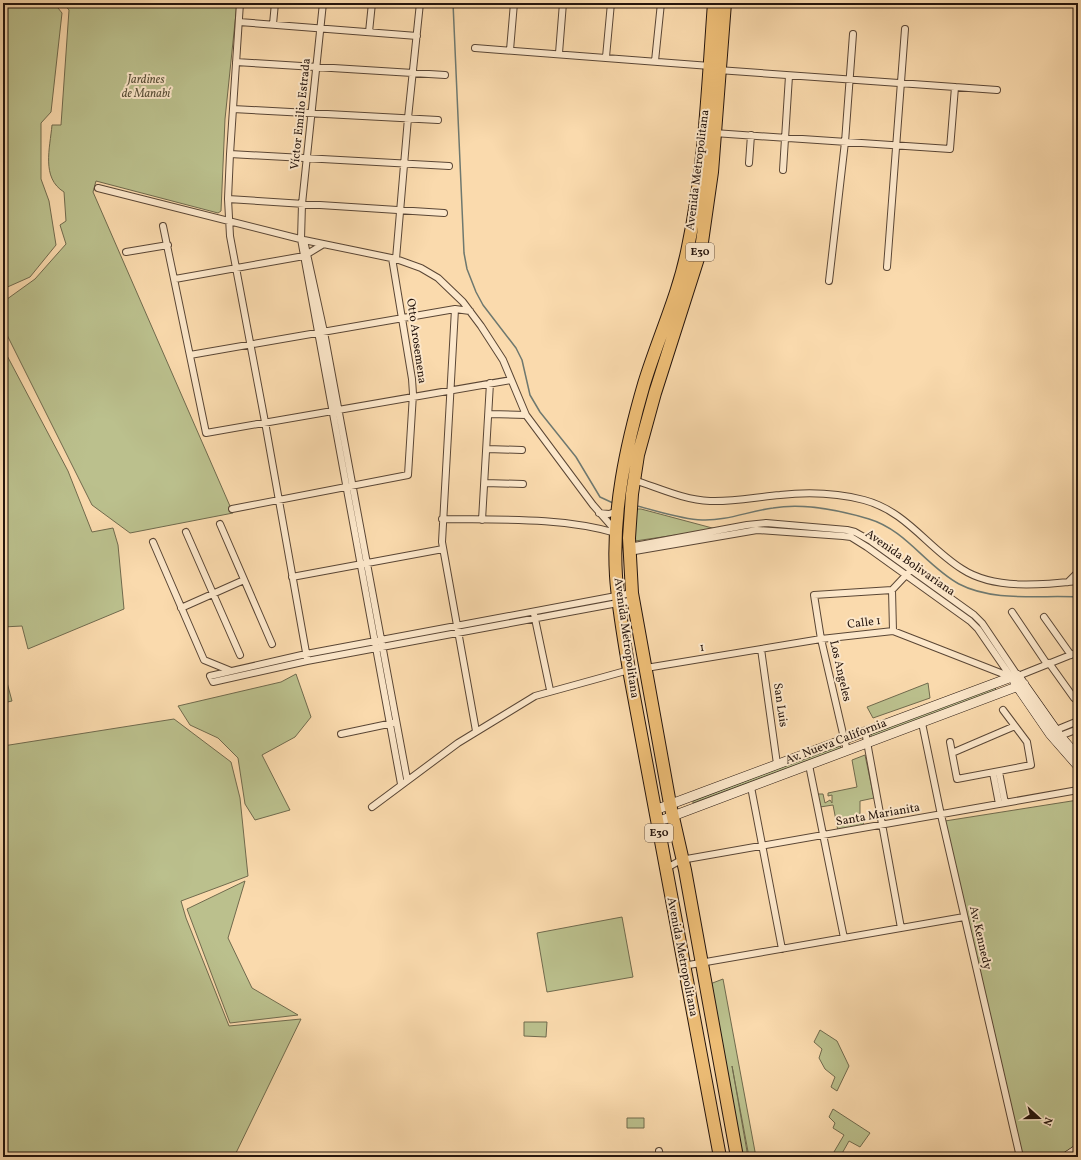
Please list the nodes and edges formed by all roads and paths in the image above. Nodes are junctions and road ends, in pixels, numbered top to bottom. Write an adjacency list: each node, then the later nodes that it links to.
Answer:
1 (240, 3): 12 (street)
2 (275, 3): 13 (street)
3 (323, 3): 14 (street, Víctor Emilio Estrada)
4 (372, 3): 16 (street)
5 (420, 3): 18 (street, Otto Arosemena)
6 (514, 3): 20 (street)
7 (563, 3): 21 (street)
8 (611, 3): 22 (street)
9 (660, 3): 23 (street)
10 (714, 3): 25 (highway, Avenida Metropolitana / E30)
11 (725, 3): 27 (highway, E30)
12 (239, 22): 13 (street); 24 (street)
13 (273, 24): 14 (street)
14 (321, 28): 16 (street); 26 (street, Víctor Emilio Estrada)
15 (905, 29): 32 (street)
16 (369, 32): 18 (street)
17 (853, 34): 31 (street)
18 (417, 36): 28 (street, Otto Arosemena)
19 (475, 48): 20 (street)
20 (510, 50): 21 (street)
21 (559, 53): 22 (street)
22 (606, 57): 23 (street)
23 (655, 61): 25 (street)
24 (236, 62): 26 (street); 35 (street)
25 (709, 65): 27 (street); 39 (highway, Avenida Metropolitana / E30)
26 (317, 67): 28 (street); 36 (street, Víctor Emilio Estrada)
27 (720, 72): 30 (street); 39 (highway, E30)
28 (413, 73): 29 (street); 37 (street, Otto Arosemena)
29 (445, 75)
30 (789, 76): 31 (street); 41 (street)
31 (850, 81): 32 (street); 42 (street)
32 (901, 84): 33 (street); 43 (street)
33 (954, 87): 34 (street); 43 (street)
34 (997, 90)
35 (232, 109): 36 (street); 44 (street)
36 (312, 113): 37 (street); 45 (street, Víctor Emilio Estrada)
37 (408, 118): 38 (street); 47 (street, Otto Arosemena)
38 (438, 120)
39 (710, 132): 40 (street); 69 (highway, Avenida Metropolitana / E30)
40 (751, 135): 41 (street); 46 (street)
41 (785, 137): 42 (street); 49 (street)
42 (845, 142): 43 (street); 66 (street)
43 (897, 146): 63 (street)
44 (230, 154): 45 (street); 51 (street)
45 (307, 159): 47 (street); 52 (street, Víctor Emilio Estrada)
46 (749, 163)
47 (404, 164): 48 (street); 53 (street, Otto Arosemena)
48 (449, 166)
49 (783, 170)
50 (98, 188): 55 (street)
51 (228, 199): 52 (street); 55 (street)
52 (302, 204): 53 (street); 57 (street, Víctor Emilio Estrada)
53 (400, 210): 54 (street); 62 (street, Otto Arosemena)
54 (444, 213)
55 (229, 222): 57 (street); 64 (street)
56 (163, 226): 59 (street)
57 (302, 240): 58 (street); 61 (street, Víctor Emilio Estrada)
58 (322, 244): 61 (street); 62 (street)
59 (168, 245): 60 (street); 65 (street)
60 (126, 252)
61 (306, 255): 64 (street); 71 (street, Víctor Emilio Estrada)
62 (394, 259): 68 (street); 70 (street, Otto Arosemena)
63 (887, 267)
64 (236, 268): 65 (street); 72 (street)
65 (175, 279): 73 (street)
66 (829, 281)
67 (455, 309): 68 (street); 70 (street); 76 (street)
68 (470, 311): 74 (street)
69 (674, 316): 84 (highway, E30); 90 (highway, Avenida Metropolitana / E30)
70 (402, 318): 71 (street); 77 (street, Otto Arosemena)
71 (322, 332): 72 (street); 78 (street, Víctor Emilio Estrada)
72 (250, 345): 73 (street); 81 (street)
73 (190, 355): 81 (street)
74 (511, 380): 75 (street); 80 (street)
75 (490, 383): 76 (street); 79 (street)
76 (451, 389): 77 (street); 92 (street)
77 (412, 396): 78 (street); 87 (street, Otto Arosemena)
78 (336, 409): 81 (street); 87 (street, Víctor Emilio Estrada)
79 (489, 414): 80 (street); 82 (street)
80 (526, 415): 91 (street)
81 (265, 422): 88 (street)
82 (487, 449): 83 (street); 85 (street)
83 (522, 450)
84 (634, 480): 99 (highway, E30); 107 (street)
85 (485, 483): 86 (street); 93 (street)
86 (523, 484)
87 (350, 486): 88 (street); 100 (street, Víctor Emilio Estrada)
88 (279, 500): 89 (street); 104 (street)
89 (232, 509)
90 (618, 510): 91 (street); 96 (highway, Avenida Metropolitana / E30)
91 (599, 513): 96 (street)
92 (442, 519): 93 (street); 98 (street)
93 (482, 520): 96 (street)
94 (220, 524): 105 (street)
95 (186, 532): 109 (street)
96 (616, 532): 111 (highway, Avenida Metropolitana / E30)
97 (153, 542): 112 (street)
98 (443, 549): 100 (street); 117 (street)
99 (629, 550): 101 (street, Avenida Bolivariana); 103 (street, Avenida Bolivariana); 110 (highway, E30)
100 (364, 563): 104 (street); 122 (street, Víctor Emilio Estrada)
101 (911, 569): 103 (street); 132 (street, Avenida Bolivariana)
102 (1078, 572): 107 (street)
103 (906, 574): 108 (street); 132 (street, Avenida Bolivariana)
104 (292, 577): 127 (street)
105 (244, 580): 109 (street); 121 (street)
106 (1078, 581): 107 (street)
107 (1068, 582)
108 (892, 590): 118 (street); 120 (street, Los Angeles)
109 (213, 594): 112 (street); 125 (street)
110 (633, 597): 111 (street); 129 (highway, E30)
111 (618, 599): 113 (street); 116 (street); 130 (highway, Avenida Metropolitana / E30)
112 (181, 608): 131 (street)
113 (534, 611): 116 (street); 117 (street)
114 (1012, 612): 128 (street)
115 (1044, 616): 126 (street)
116 (535, 618): 119 (street); 134 (street)
117 (456, 625): 119 (street); 122 (street)
118 (893, 631): 120 (street, Calle 1); 132 (street, Calle 1)
119 (457, 633): 122 (street); 142 (street)
120 (822, 639): 123 (street, Calle 1); 146 (street, Los Angeles)
121 (272, 644)
122 (378, 644): 127 (street); 138 (street, Víctor Emilio Estrada)
123 (761, 649): 129 (street, 1); 152 (street, San Luis)
124 (1078, 652): 126 (street)
125 (240, 655)
126 (1071, 655): 128 (street)
127 (307, 658): 131 (street); 131 (street)
128 (1048, 664): 132 (street); 135 (street)
129 (646, 668): 162 (highway, E30)
130 (629, 670): 134 (street); 164 (highway, Avenida Metropolitana / E30)
131 (232, 671)
132 (1015, 676): 133 (street, Avenida Bolivariana); 143 (street, Av. Nueva California)
133 (1021, 686): 139 (street, Av. Nueva California); 145 (street, Avenida Bolivariana)
134 (550, 690): 142 (street)
135 (1074, 698)
136 (1003, 710): 140 (street)
137 (1078, 721): 145 (street)
138 (393, 723): 144 (street); 156 (street); 157 (street)
139 (922, 723): 148 (street, Av. Nueva California); 163 (street, Av. Kennedy)
140 (1015, 726): 150 (street); 155 (street)
141 (1078, 729): 145 (street)
142 (476, 731): 156 (street)
143 (865, 732): 146 (street, Av. Nueva California); 148 (street)
144 (341, 734)
145 (1055, 735): 151 (street, Avenida Bolivariana); 154 (street, Avenida Bolivariana)
146 (845, 739): 149 (street, Los Angeles); 152 (street, Av. Nueva California)
147 (950, 742): 150 (street)
148 (867, 743): 149 (street, Av. Nueva California); 165 (street)
149 (847, 751): 153 (street, Av. Nueva California)
150 (952, 752): 155 (street)
151 (1078, 757)
152 (777, 764): 162 (street, Av. Nueva California)
153 (809, 765): 158 (street, Av. Nueva California); 166 (street)
154 (1078, 766)
155 (996, 773): 160 (street)
156 (407, 779): 157 (street)
157 (401, 784): 161 (street)
158 (751, 787): 162 (street, Av. Nueva California); 167 (street)
159 (1078, 790): 160 (street, Santa Marianita)
160 (1002, 804): 163 (street, Santa Marianita)
161 (372, 807)
162 (671, 810): 164 (street, Av. Nueva California); 168 (highway, E30)
163 (941, 815): 165 (street, Santa Marianita); 170 (street, Av. Kennedy)
164 (656, 816): 169 (highway, Avenida Metropolitana / E30)
165 (883, 825): 166 (street, Santa Marianita); 171 (street)
166 (823, 836): 167 (street, Santa Marianita); 172 (street)
167 (762, 846): 168 (street, Santa Marianita); 173 (street)
168 (681, 860): 169 (street, Santa Marianita); 174 (highway, Avenida Metropolitana / E30)
169 (665, 869): 175 (highway, Avenida Metropolitana / E30)
170 (964, 917): 171 (street); 180 (street, Av. Kennedy)
171 (901, 928): 172 (street)
172 (844, 938): 173 (street)
173 (782, 949): 174 (street)
174 (701, 963): 175 (street); 179 (highway, Avenida Metropolitana / E30)
175 (684, 966): 178 (highway, Avenida Metropolitana / E30)
176 (1078, 1149): 177 (street)
177 (1069, 1156)
178 (720, 1157)
179 (737, 1157)
180 (1020, 1157)

